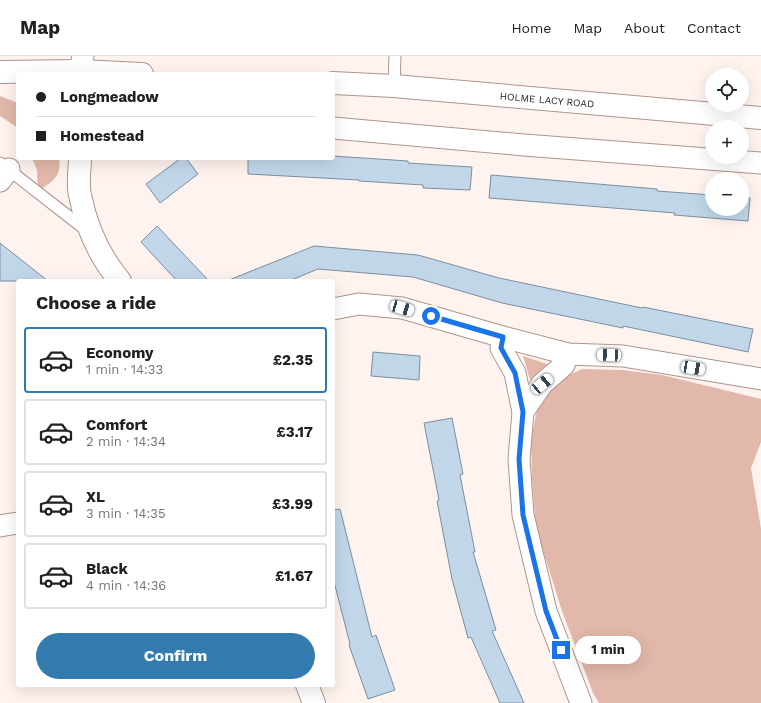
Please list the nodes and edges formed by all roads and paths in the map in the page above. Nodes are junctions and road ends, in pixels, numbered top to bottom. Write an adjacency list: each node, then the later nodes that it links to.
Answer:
1 (395, 56): 6 (lane)
2 (81, 67): 3 (street); 4 (street)
3 (0, 72)
4 (125, 72)
5 (335, 83): 6 (street, HOLME LACY ROAD)
6 (394, 86): 7 (street, HOLME LACY ROAD)
7 (761, 118)
8 (335, 128): 10 (street)
9 (80, 160): 12 (street)
10 (761, 163)
11 (3, 171): 12 (lane)
12 (91, 234): 13 (street)
13 (118, 279)
14 (335, 309): 15 (street)
15 (503, 337): 16 (street); 18 (street)
16 (568, 354): 17 (street); 18 (street)
17 (761, 379)
18 (523, 412): 23 (street)
19 (16, 523): 20 (street)
20 (0, 526)
21 (308, 687): 22 (street)
22 (314, 703)
23 (581, 703)

